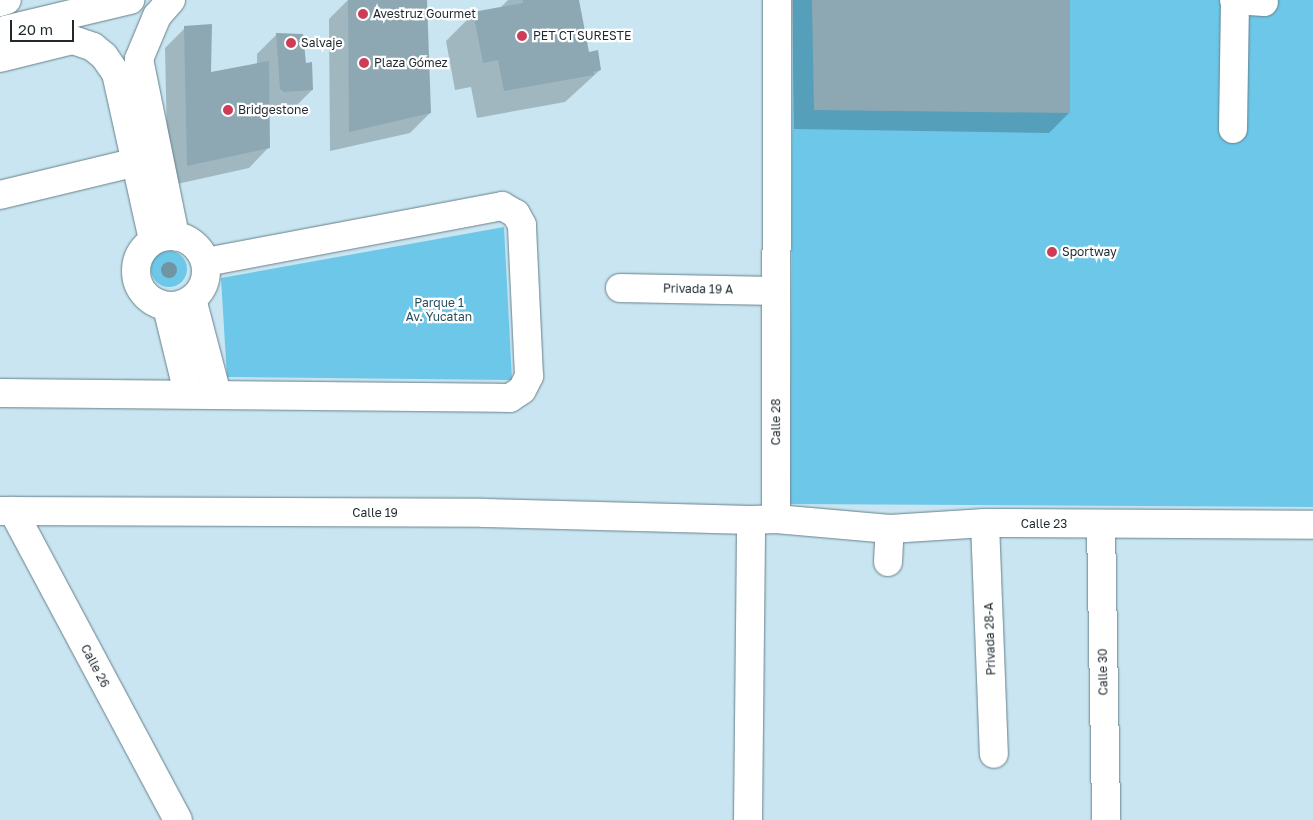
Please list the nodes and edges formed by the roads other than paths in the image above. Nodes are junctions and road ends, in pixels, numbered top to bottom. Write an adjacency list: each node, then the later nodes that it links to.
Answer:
1 (7, 0): 6 (street)
2 (130, 0): 7 (street)
3 (171, 0): 9 (street)
4 (777, 0): 17 (street, Calle 28)
5 (1249, 1): 11 (street)
6 (0, 2)
7 (0, 31)
8 (0, 58): 10 (street)
9 (139, 59): 10 (street); 14 (street)
10 (112, 66): 12 (street)
11 (1233, 129)
12 (136, 162): 13 (street); 14 (street)
13 (0, 195)
14 (164, 238): 15 (street); 18 (street)
15 (205, 262): 18 (street); 21 (street)
16 (620, 288): 17 (street, Privada 19 A)
17 (775, 291): 23 (street, Calle 28)
18 (180, 303): 20 (street); 21 (street)
19 (0, 393): 20 (street)
20 (188, 394): 21 (street)
21 (217, 394)
22 (6, 511): 23 (street, Calle 19); 30 (street, Calle 26)
23 (764, 519): 27 (street, Calle 23); 31 (street, Calle 28)
24 (986, 523): 25 (street, Calle 23); 27 (street, Calle 23); 29 (street, Privada 28-A)
25 (1101, 524): 26 (street, Calle 23); 32 (street, Calle 30)
26 (1313, 525)
27 (890, 529): 28 (street)
28 (888, 562)
29 (994, 754)
30 (178, 820)
31 (748, 820)
32 (1106, 820)

